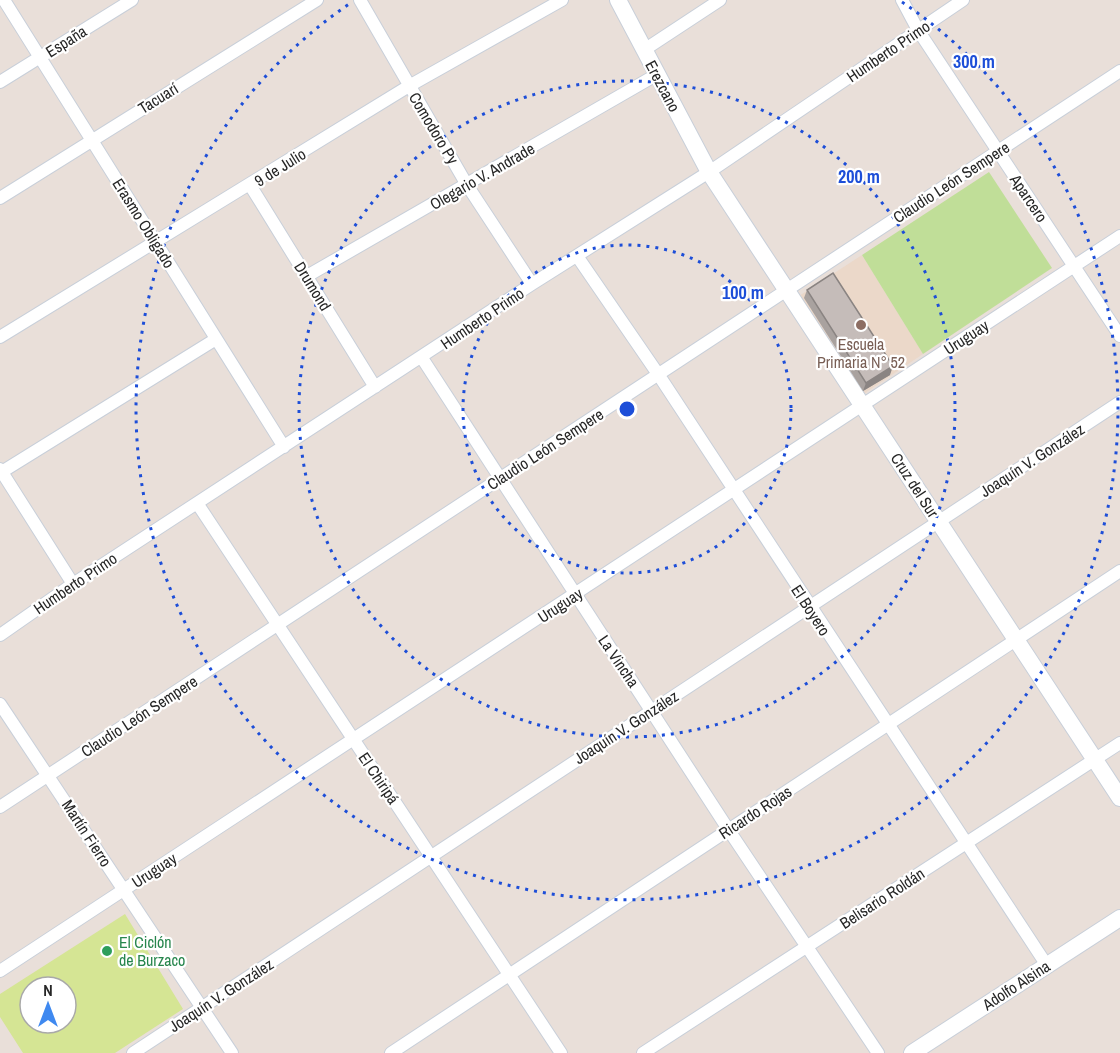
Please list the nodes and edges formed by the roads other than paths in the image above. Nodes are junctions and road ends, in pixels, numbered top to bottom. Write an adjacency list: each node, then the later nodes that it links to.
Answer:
1 (4, 0): 12 (street, Erasmo Obligado)
2 (132, 0): 12 (street, España)
3 (317, 0): 17 (street, Tacuarí)
4 (360, 0): 16 (street, Comodoro Py)
5 (562, 0): 16 (street, 9 de Julio)
6 (618, 0): 11 (street, Erezcano)
7 (720, 0): 11 (street)
8 (902, 0): 10 (street, Aparcero)
9 (963, 0): 10 (street, Humberto Primo)
10 (918, 30): 18 (street, Aparcero); 19 (street, Humberto Primo)
11 (644, 50): 14 (street, Erezcano)
12 (40, 57): 15 (street, España); 17 (street, Erasmo Obligado)
13 (1120, 71): 18 (street, Claudio León Sempere)
14 (656, 75): 19 (street, Erezcano); 21 (street, Olegario V. Andrade)
15 (0, 82)
16 (409, 86): 20 (street, 9 de Julio); 21 (street, Comodoro Py)
17 (92, 139): 22 (street, Tacuarí); 24 (street, Erasmo Obligado)
18 (998, 152): 26 (street, Aparcero); 29 (street, Claudio León Sempere)
19 (709, 172): 25 (street, Humberto Primo); 29 (street, Cruz del Sur)
20 (250, 185): 24 (street, 9 de Julio); 27 (street, Drumond)
21 (467, 185): 27 (street, Olegario V. Andrade); 28 (street, Comodoro Py)
22 (0, 198)
23 (1120, 237): 26 (street, Uruguay)
24 (155, 240): 31 (street, 9 de Julio); 32 (street, Erasmo Obligado)
25 (577, 256): 28 (street, Humberto Primo); 34 (street, El Boyero)
26 (1074, 266): 30 (street, Aparcero); 37 (street, Uruguay)
27 (307, 276): 35 (street, Drumond)
28 (532, 284): 33 (street, Humberto Primo)
29 (787, 290): 34 (street, Claudio León Sempere); 37 (street, Cruz del Sur)
30 (1120, 336)
31 (0, 337)
32 (216, 339): 38 (street, Erasmo Obligado); 39 (street)
33 (422, 358): 35 (street, Humberto Primo); 40 (street, La Vincha)
34 (658, 374): 40 (street, Claudio León Sempere); 41 (street, El Boyero)
35 (375, 387): 38 (street, Humberto Primo)
36 (1120, 402): 43 (street, Joaquín V. González)
37 (863, 406): 41 (street, Uruguay); 43 (street, Cruz del Sur)
38 (284, 447): 42 (street, Humberto Primo)
39 (1, 472): 45 (street)
40 (499, 479): 46 (street, La Vincha); 48 (street, Claudio León Sempere)
41 (734, 491): 46 (street, Uruguay); 47 (street, El Boyero)
42 (197, 503): 45 (street, Humberto Primo); 48 (street, El Chiripá)
43 (939, 522): 47 (street, Joaquín V. González); 50 (street, Cruz del Sur)
44 (1120, 571): 50 (street, Ricardo Rojas)
45 (73, 584): 49 (street, Humberto Primo)
46 (575, 595): 52 (street, La Vincha); 54 (street, Uruguay)
47 (809, 608): 52 (street, Joaquín V. González); 53 (street, El Boyero)
48 (278, 624): 54 (street, El Chiripá); 57 (street, Claudio León Sempere)
49 (0, 635)
50 (1016, 640): 53 (street, Ricardo Rojas); 56 (street, Cruz del Sur)
51 (0, 704): 57 (street, Martín Fierro)
52 (652, 710): 60 (street, La Vincha); 62 (street, Joaquín V. González)
53 (888, 725): 60 (street, Ricardo Rojas); 61 (street, El Boyero)
54 (354, 740): 62 (street, El Chiripá); 63 (street, Uruguay)
55 (1120, 743): 56 (street, Belisario Roldán)
56 (1095, 760): 58 (street, Cruz del Sur); 61 (street, Belisario Roldán)
57 (48, 775): 59 (street, Claudio León Sempere); 63 (street, Martín Fierro)
58 (1120, 798)
59 (0, 807)
60 (728, 829): 65 (street, La Vincha); 68 (street, Ricardo Rojas)
61 (967, 842): 65 (street, Belisario Roldán); 66 (street, El Boyero)
62 (431, 856): 68 (street, El Chiripá); 69 (street, Joaquín V. González)
63 (124, 890): 67 (street, Uruguay); 69 (street, Martín Fierro)
64 (1120, 918): 66 (street, Adolfo Alsina)
65 (807, 946): 74 (street, Belisario Roldán); 75 (street, La Vincha)
66 (1046, 964): 76 (street, Adolfo Alsina)
67 (0, 971)
68 (508, 975): 72 (street, Ricardo Rojas); 73 (street, El Chiripá)
69 (203, 1008): 70 (street, Joaquín V. González); 71 (street, Martín Fierro)
70 (133, 1053)
71 (232, 1053)
72 (391, 1053)
73 (561, 1053)
74 (643, 1053)
75 (878, 1053)
76 (912, 1053)

